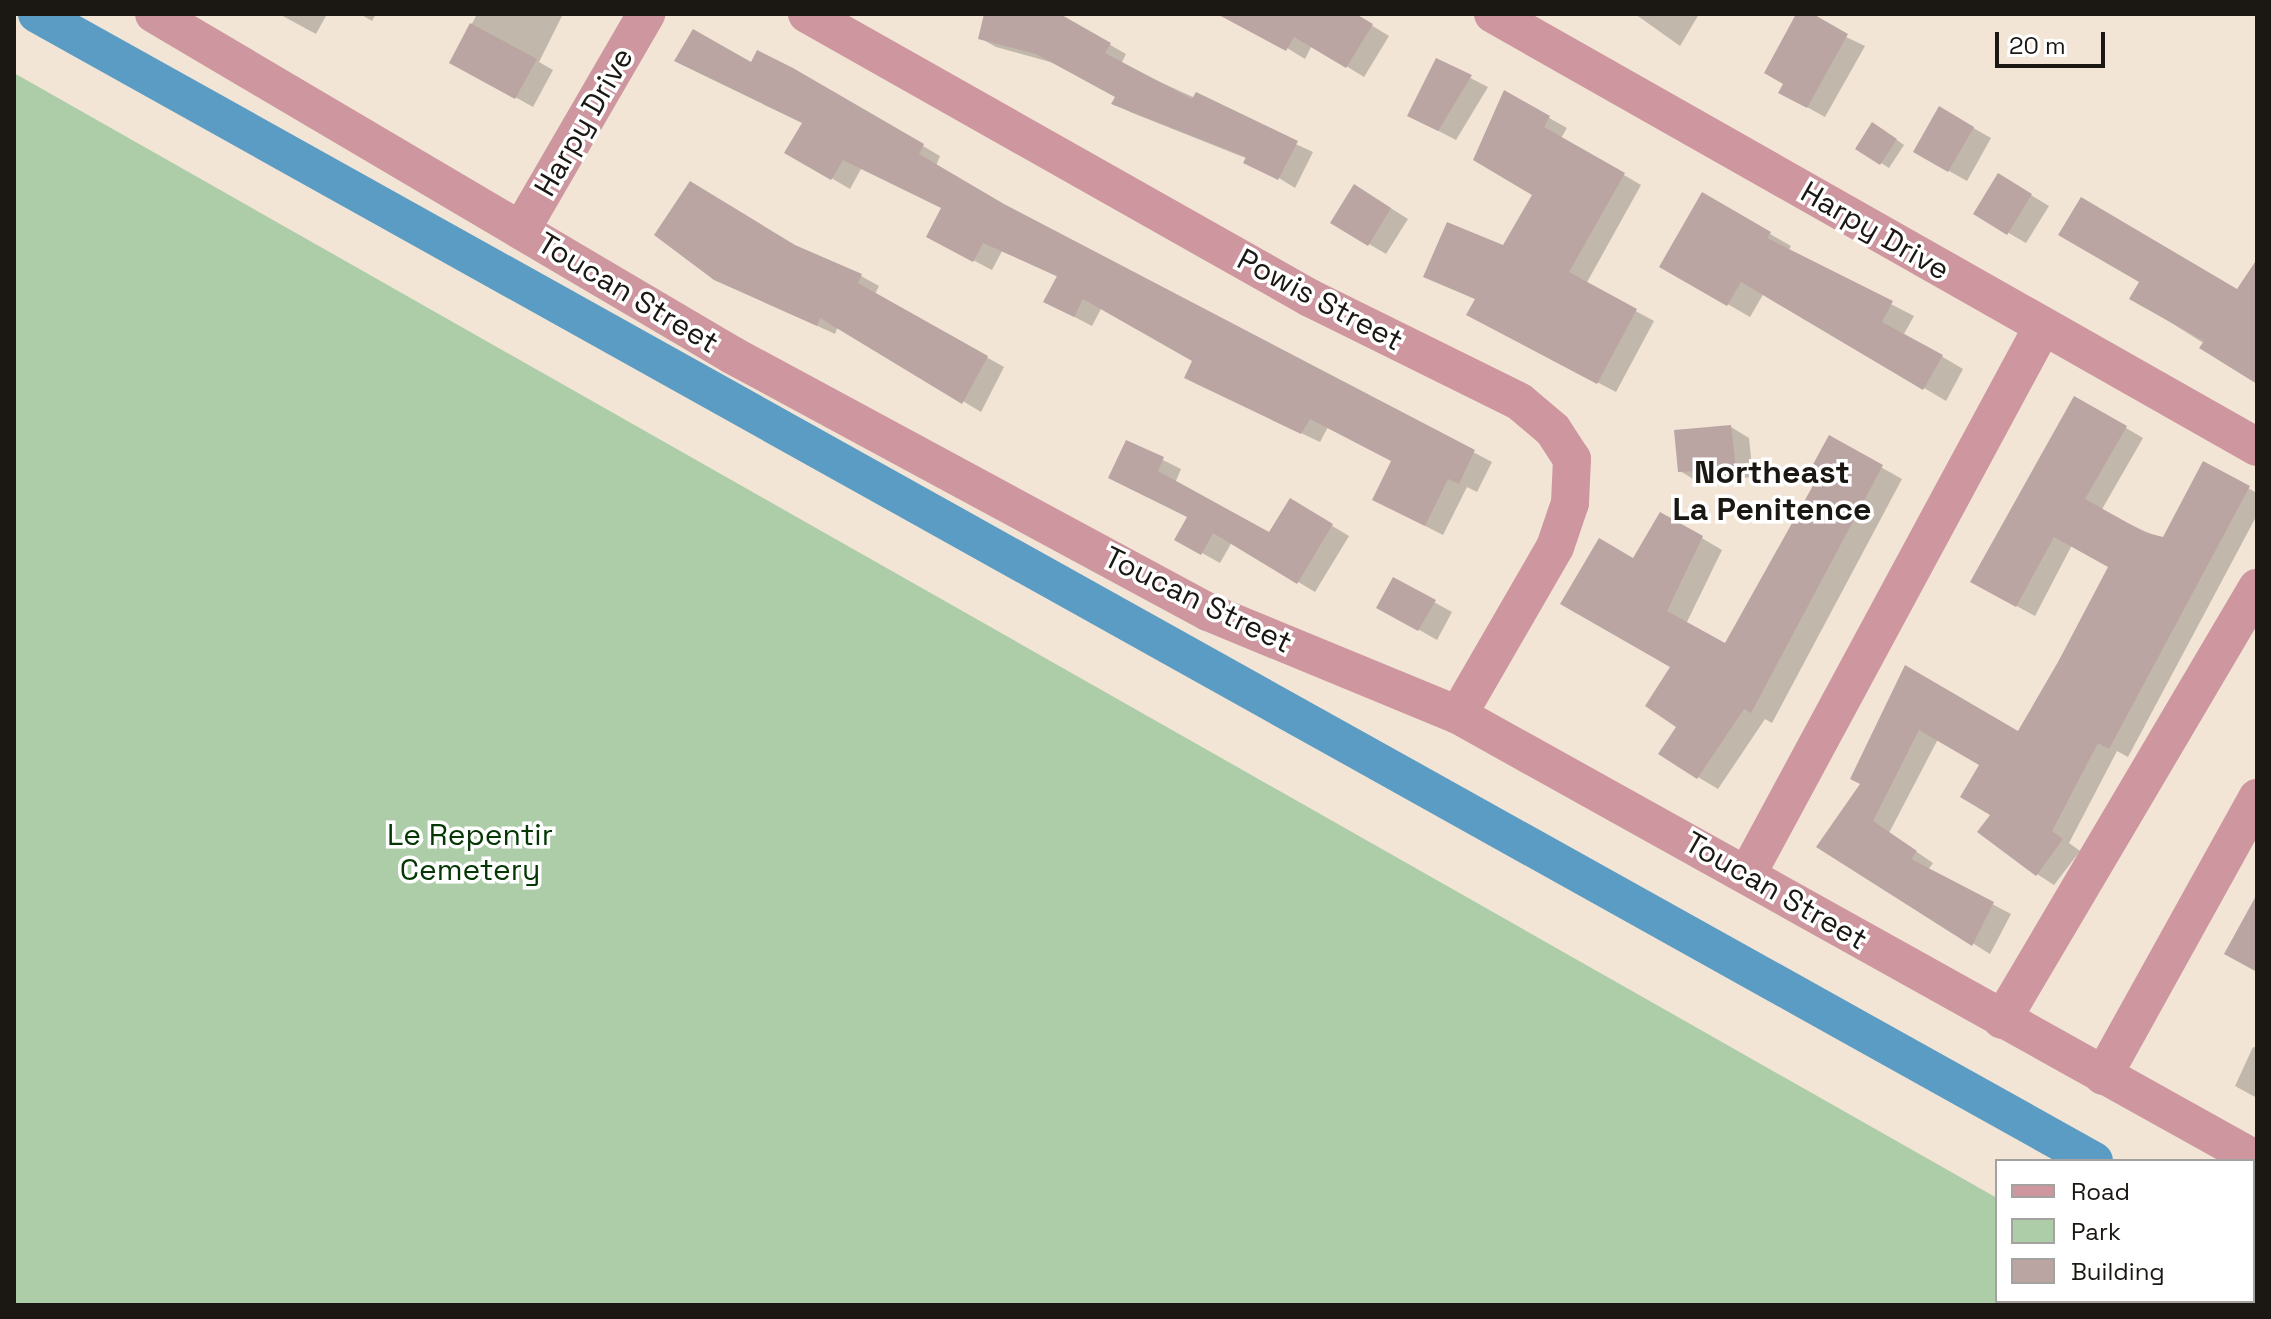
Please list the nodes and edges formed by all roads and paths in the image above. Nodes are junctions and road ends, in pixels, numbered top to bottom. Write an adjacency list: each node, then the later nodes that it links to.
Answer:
1 (154, 14): 5 (street, Toucan Street)
2 (646, 14): 7 (street, Harpy Drive)
3 (807, 14): 11 (street, Powis Street)
4 (1493, 14): 6 (street, Harpy Drive)
5 (195, 24): 7 (street, Toucan Street)
6 (1542, 26): 8 (street, Harpy Drive)
7 (521, 230): 11 (street, Toucan Street)
8 (2043, 326): 9 (street, Harpy Drive); 13 (street)
9 (2257, 447)
10 (2257, 588): 14 (street)
11 (1458, 715): 13 (street, Toucan Street)
12 (2257, 798): 15 (street)
13 (1749, 871): 14 (street, Toucan Street)
14 (2002, 1020): 15 (street, Toucan Street)
15 (2103, 1076): 16 (street, Toucan Street)
16 (2257, 1160)

